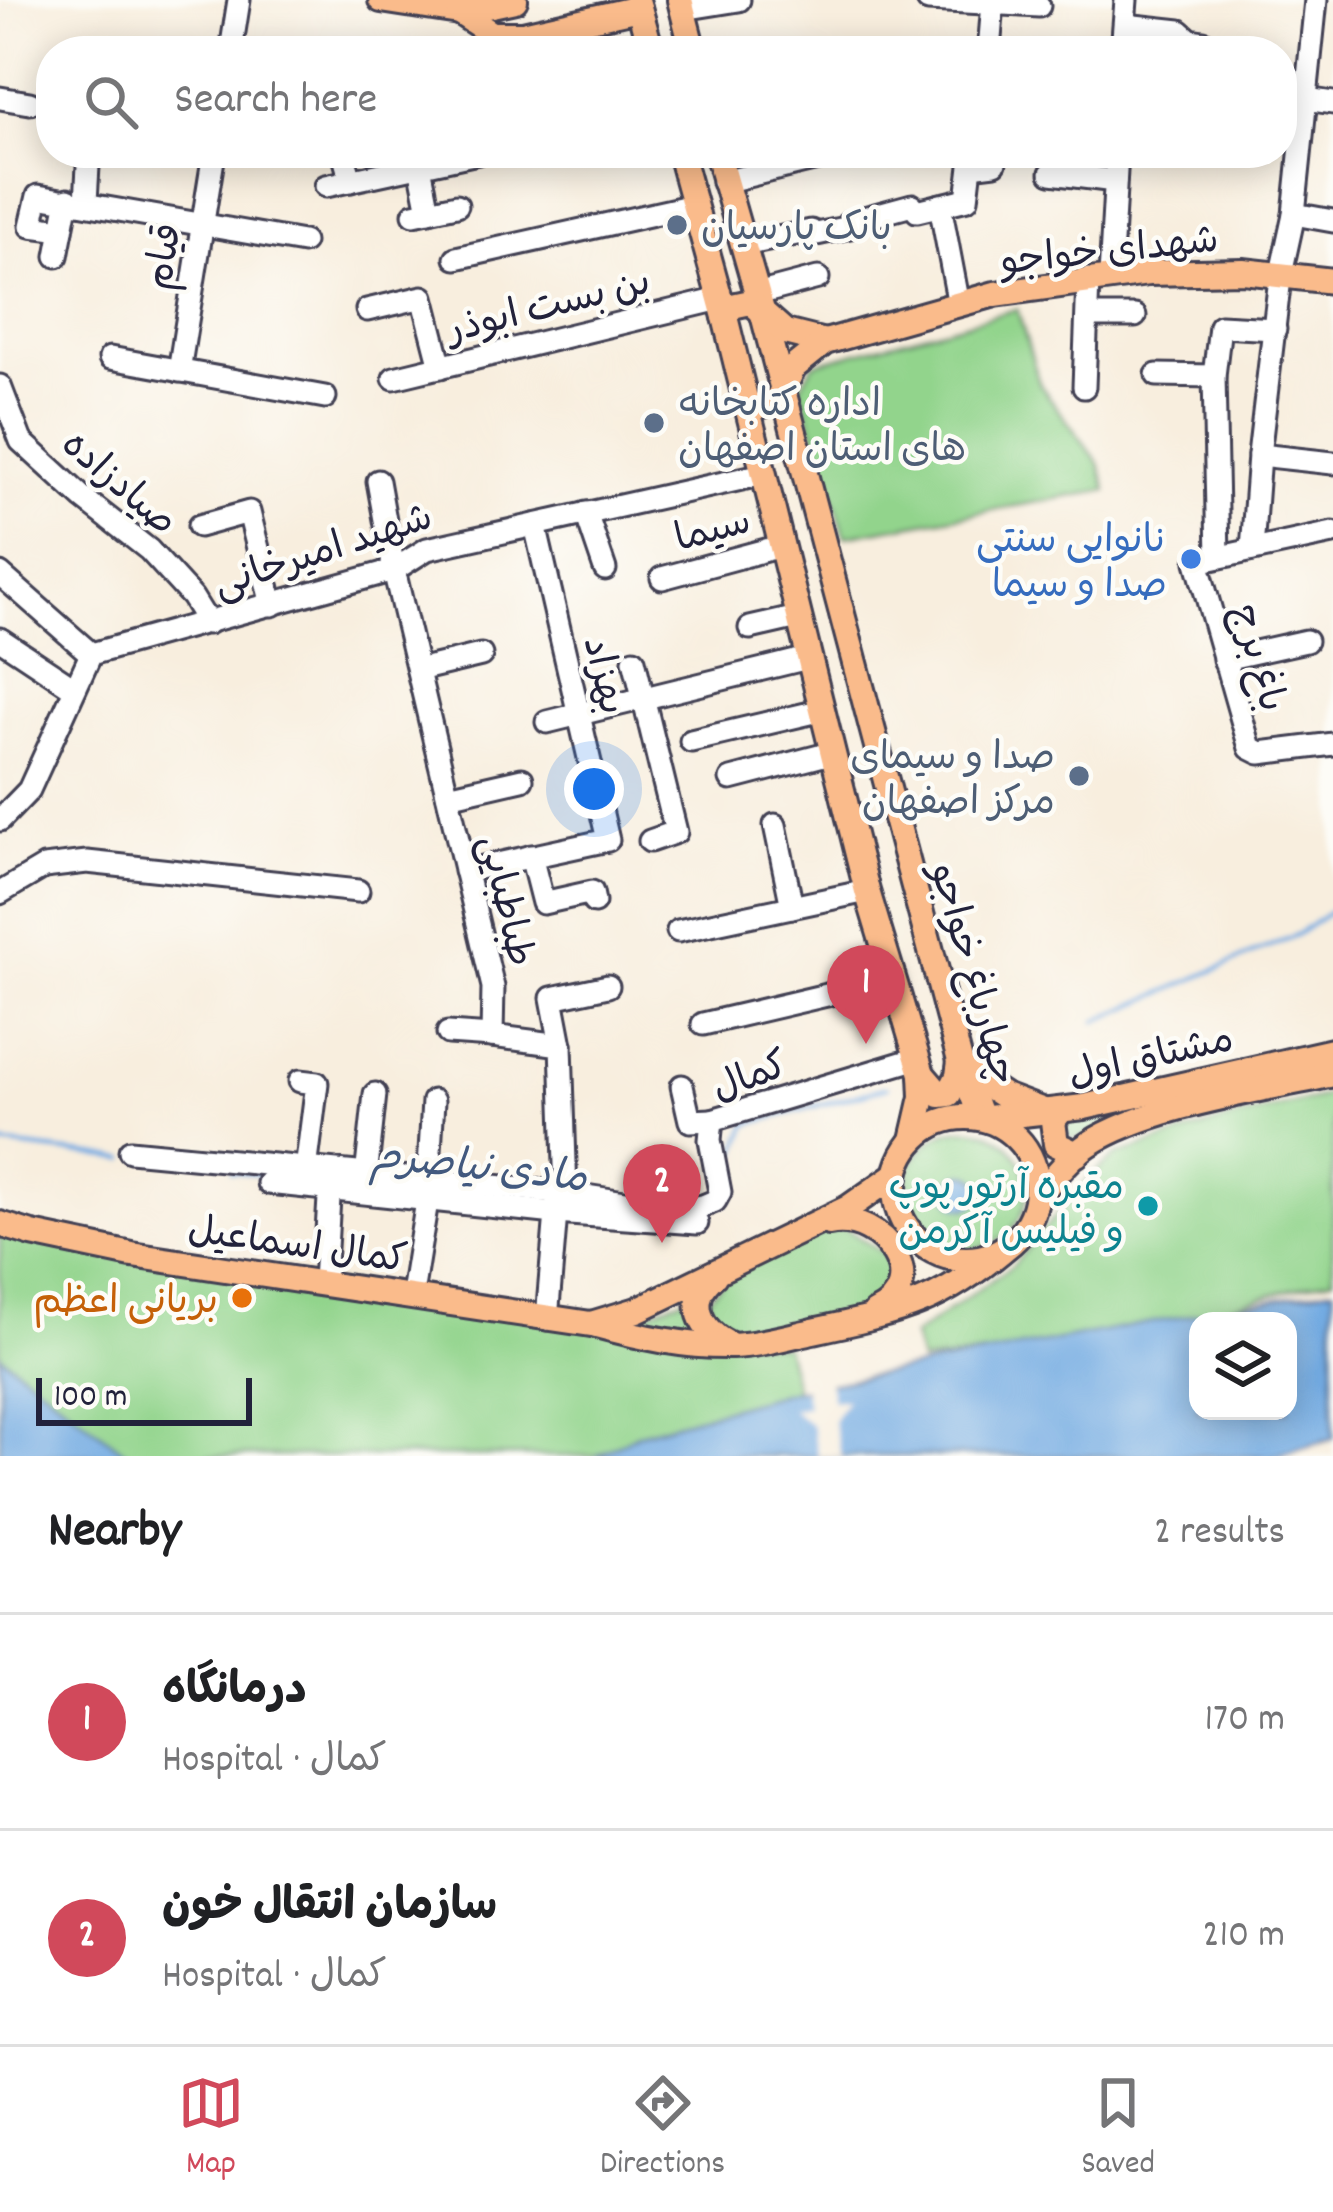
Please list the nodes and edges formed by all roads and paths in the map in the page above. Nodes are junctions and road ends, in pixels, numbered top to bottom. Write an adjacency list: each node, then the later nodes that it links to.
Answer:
1 (239, 0): 14 (street)
2 (381, 0): 12 (main road)
3 (515, 0): 12 (main road)
4 (739, 0): 10 (street)
5 (928, 0): 9 (street)
6 (1126, 0): 13 (street)
7 (1321, 2): 21 (street)
8 (638, 4): 12 (main road); 15 (main road)
9 (993, 4): 11 (street); 17 (street)
10 (681, 5): 16 (main road)
11 (1039, 6)
12 (459, 12)
13 (1124, 25): 18 (street); 19 (street)
14 (233, 36)
15 (647, 36)
16 (688, 36)
17 (990, 36)
18 (1123, 36)
19 (1162, 36)
20 (0, 98): 22 (street)
21 (1306, 99): 23 (street); 24 (street)
22 (30, 103)
23 (1333, 104)
24 (1297, 127)
25 (87, 168): 41 (street)
26 (211, 168): 47 (street, قیام)
27 (347, 168): 37 (street)
28 (394, 168): 37 (street)
29 (415, 168): 42 (street)
30 (684, 168): 43 (main road, چهارباغ خواجو)
31 (721, 168): 39 (main road, چهارباغ خواجو)
32 (779, 168): 39 (street)
33 (971, 168): 44 (street)
34 (1116, 168): 38 (street)
35 (1292, 168): 45 (street)
36 (1051, 173): 38 (street)
37 (351, 181): 40 (street)
38 (1115, 181): 54 (street)
39 (724, 182): 50 (main road, چهارباغ خواجو)
40 (326, 186)
41 (77, 201): 47 (street); 48 (street); 48 (street)
42 (457, 205)
43 (694, 205): 52 (street); 59 (main road, چهارباغ خواجو)
44 (940, 206): 50 (street); 58 (street)
45 (1294, 214): 46 (street); 55 (street)
46 (1333, 221)
47 (202, 224): 49 (street); 67 (street, قیام)
48 (62, 230): 51 (street)
49 (303, 242)
50 (744, 245): 57 (main road, چهارباغ خواجو)
51 (57, 256)
52 (456, 258)
53 (818, 278): 57 (street)
54 (1099, 278): 55 (main road, شهدای خواجو); 58 (main road, شهدای خواجو); 61 (street)
55 (1280, 278): 56 (main road, شهدای خواجو); 63 (street)
56 (1333, 281)
57 (759, 300): 59 (main road); 64 (main road); 73 (main road, چهارباغ خواجو)
58 (959, 304): 64 (main road, شهدای خواجو)
59 (723, 308): 66 (street, بن بست ابوذر); 75 (main road, چهارباغ خواجو)
60 (367, 310): 66 (street)
61 (1088, 316): 62 (street); 72 (street)
62 (1135, 316)
63 (1275, 329): 69 (street, باغ برج); 76 (street)
64 (825, 341): 73 (main road)
65 (110, 358): 67 (street)
66 (441, 367): 70 (street, بن بست ابوذر)
67 (179, 371): 74 (street)
68 (1157, 374): 69 (street)
69 (1214, 376): 86 (street, باغ برج)
70 (394, 378)
71 (0, 386): 93 (street, صیادزاده)
72 (1084, 387)
73 (782, 392): 75 (main road); 132 (main road, چهارباغ خواجو)
74 (325, 397)
75 (746, 400): 78 (main road, چهارباغ خواجو)
76 (1259, 455): 77 (street); 85 (street)
77 (1333, 463)
78 (764, 474): 80 (street, شهید امیرخانی); 84 (main road, چهارباغ خواجو)
79 (378, 481): 88 (street, طباطبایی)
80 (586, 513): 81 (street, شهید امیرخانی); 87 (street)
81 (535, 525): 88 (street, شهید امیرخانی); 106 (street, بهزاد)
82 (200, 526): 91 (street)
83 (1333, 533): 85 (street)
84 (781, 546): 90 (street, سیما); 92 (main road, چهارباغ خواجو)
85 (1252, 550): 86 (street)
86 (1207, 559): 100 (street, باغ برج)
87 (604, 569)
88 (394, 570): 91 (street, شهید امیرخانی); 102 (street, طباطبایی)
89 (0, 574): 97 (street)
90 (662, 578)
91 (272, 605): 93 (street, شهید امیرخانی)
92 (798, 617): 94 (street); 99 (main road, چهارباغ خواجو)
93 (208, 623): 97 (street, شهید امیرخانی)
94 (750, 628)
95 (0, 638): 103 (street)
96 (1306, 641): 100 (street)
97 (91, 654): 103 (street)
98 (481, 655): 102 (street)
99 (808, 658): 104 (street); 105 (main road, چهارباغ خواجو)
100 (1224, 659): 109 (street, باغ برج)
101 (634, 660): 104 (street)
102 (418, 670): 113 (street, طباطبایی)
103 (74, 688): 114 (street)
104 (644, 699): 106 (street); 116 (street)
105 (820, 711): 108 (street); 110 (main road, چهارباغ خواجو)
106 (579, 715): 107 (street); 117 (street, بهزاد)
107 (547, 722)
108 (691, 740)
109 (1331, 751)
110 (831, 753): 112 (street); 120 (main road, چهارباغ خواجو)
111 (522, 779): 113 (street)
112 (731, 779)
113 (448, 796): 118 (street, طباطبایی)
114 (0, 820)
115 (775, 825): 123 (street)
116 (650, 841)
117 (531, 856): 118 (street, بهزاد); 122 (street)
118 (465, 871): 129 (street, طباطبایی)
119 (358, 891): 121 (street)
120 (867, 891): 123 (street); 125 (main road, چهارباغ خواجو)
121 (0, 893)
122 (594, 902)
123 (792, 907): 124 (street)
124 (678, 931)
125 (891, 980): 127 (street); 133 (main road, چهارباغ خواجو)
126 (608, 986): 130 (street)
127 (703, 1024)
128 (448, 1033): 129 (street)
129 (492, 1036): 130 (street)
130 (561, 1046): 152 (street)
131 (1333, 1051): 139 (main road, مشتاق اول)
132 (961, 1065): 133 (main road); 139 (main road); 140 (main road, چهارباغ خواجو)
133 (918, 1067): 141 (street, کمال); 142 (main road, چهارباغ خواجو)
134 (1333, 1074): 144 (main road, مشتاق اول)
135 (319, 1083): 145 (street)
136 (682, 1086): 141 (street)
137 (375, 1094): 147 (street)
138 (433, 1101): 150 (street)
139 (1054, 1113): 140 (main road, مشتاق اول); 144 (main road)
140 (981, 1118): 142 (main road); 151 (main road)
141 (712, 1120): 152 (street, کمال)
142 (913, 1139): 146 (main road)
143 (130, 1151): 145 (street, کمال)
144 (1077, 1154): 151 (main road, مشتاق اول)
145 (306, 1170): 148 (street, کمال)
146 (895, 1175): 155 (main road, کمال اسماعیل); 156 (main road)
147 (366, 1177): 148 (street, کمال); 150 (street, کمال)
148 (330, 1182): 149 (street); 150 (street); 158 (street)
149 (268, 1183)
150 (428, 1190): 152 (street, کمال); 159 (street)
151 (1036, 1197): 156 (main road)
152 (560, 1200): 154 (street); 160 (street)
153 (0, 1223): 158 (main road, کمال اسماعیل)
154 (697, 1223)
155 (809, 1226): 157 (main road, کمال اسماعیل); 161 (main road)
156 (1011, 1243): 161 (main road, کمال اسماعیل)
157 (730, 1263): 162 (main road, کمال اسماعیل); 163 (main road)
158 (324, 1282): 159 (main road, کمال اسماعیل)
159 (412, 1294): 160 (main road, کمال اسماعیل)
160 (547, 1319): 162 (main road, کمال اسماعیل)
161 (857, 1322): 163 (main road, کمال اسماعیل)
162 (588, 1324): 163 (main road, کمال اسماعیل)
163 (732, 1346)

